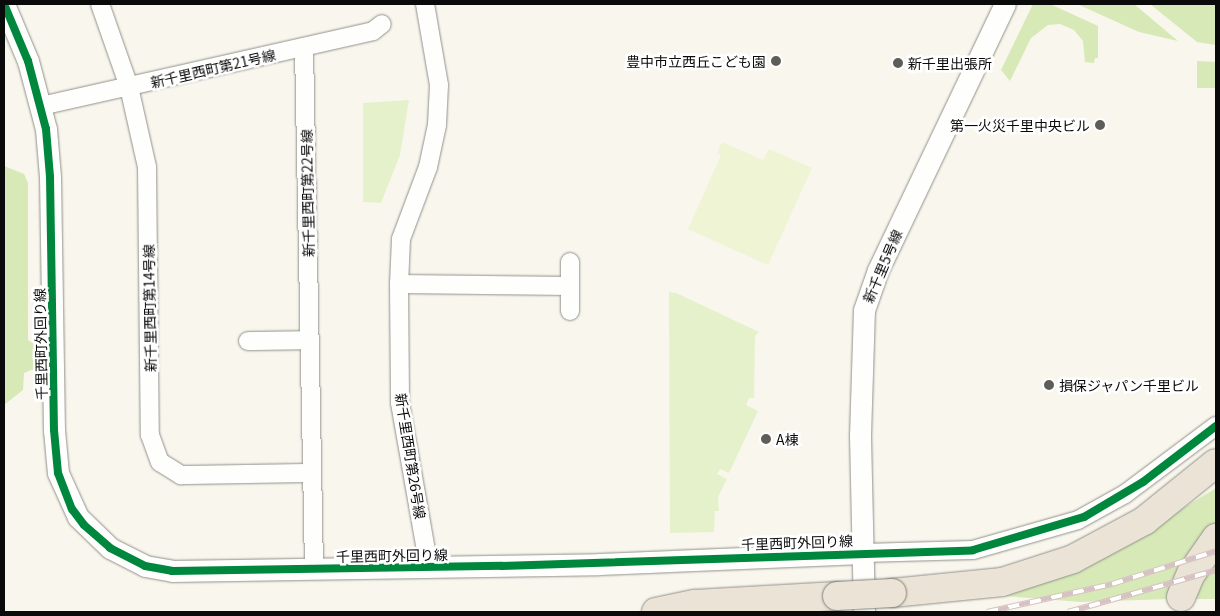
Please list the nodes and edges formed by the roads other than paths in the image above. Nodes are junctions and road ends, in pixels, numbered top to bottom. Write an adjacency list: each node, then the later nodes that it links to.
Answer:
1 (4, 4): 8 (street, 千里西町外回り線)
2 (100, 4): 7 (street, 新千里西町第14号線)
3 (425, 4): 10 (street, 新千里西町第26号線)
4 (1005, 4): 21 (street, 新千里5号線)
5 (382, 24): 6 (street, 新千里西町第21号線)
6 (304, 47): 7 (street, 新千里西町第21号線); 13 (street, 新千里西町第22号線)
7 (129, 87): 8 (street, 新千里西町第21号線); 17 (street, 新千里西町第14号線)
8 (42, 106): 23 (street, 千里西町外回り線)
9 (570, 262): 11 (street)
10 (399, 284): 11 (street); 22 (street, 新千里西町第26号線)
11 (570, 286): 12 (street)
12 (570, 311)
13 (310, 340): 14 (street); 17 (street, 新千里西町第22号線)
14 (248, 341)
15 (1216, 426): 21 (street, 千里西町外回り線)
16 (1216, 463): 19 (main road)
17 (312, 473): 23 (street, 新千里西町第22号線)
18 (1216, 482): 19 (main road)
19 (1144, 521): 25 (main road, bridge)
20 (1216, 538): 24 (main road)
21 (863, 553): 22 (street, 千里西町外回り線); 26 (street, 新千里5号線)
22 (429, 567): 23 (street, 千里西町外回り線)
23 (314, 569)
24 (1181, 597)
25 (656, 612)
26 (864, 612)

